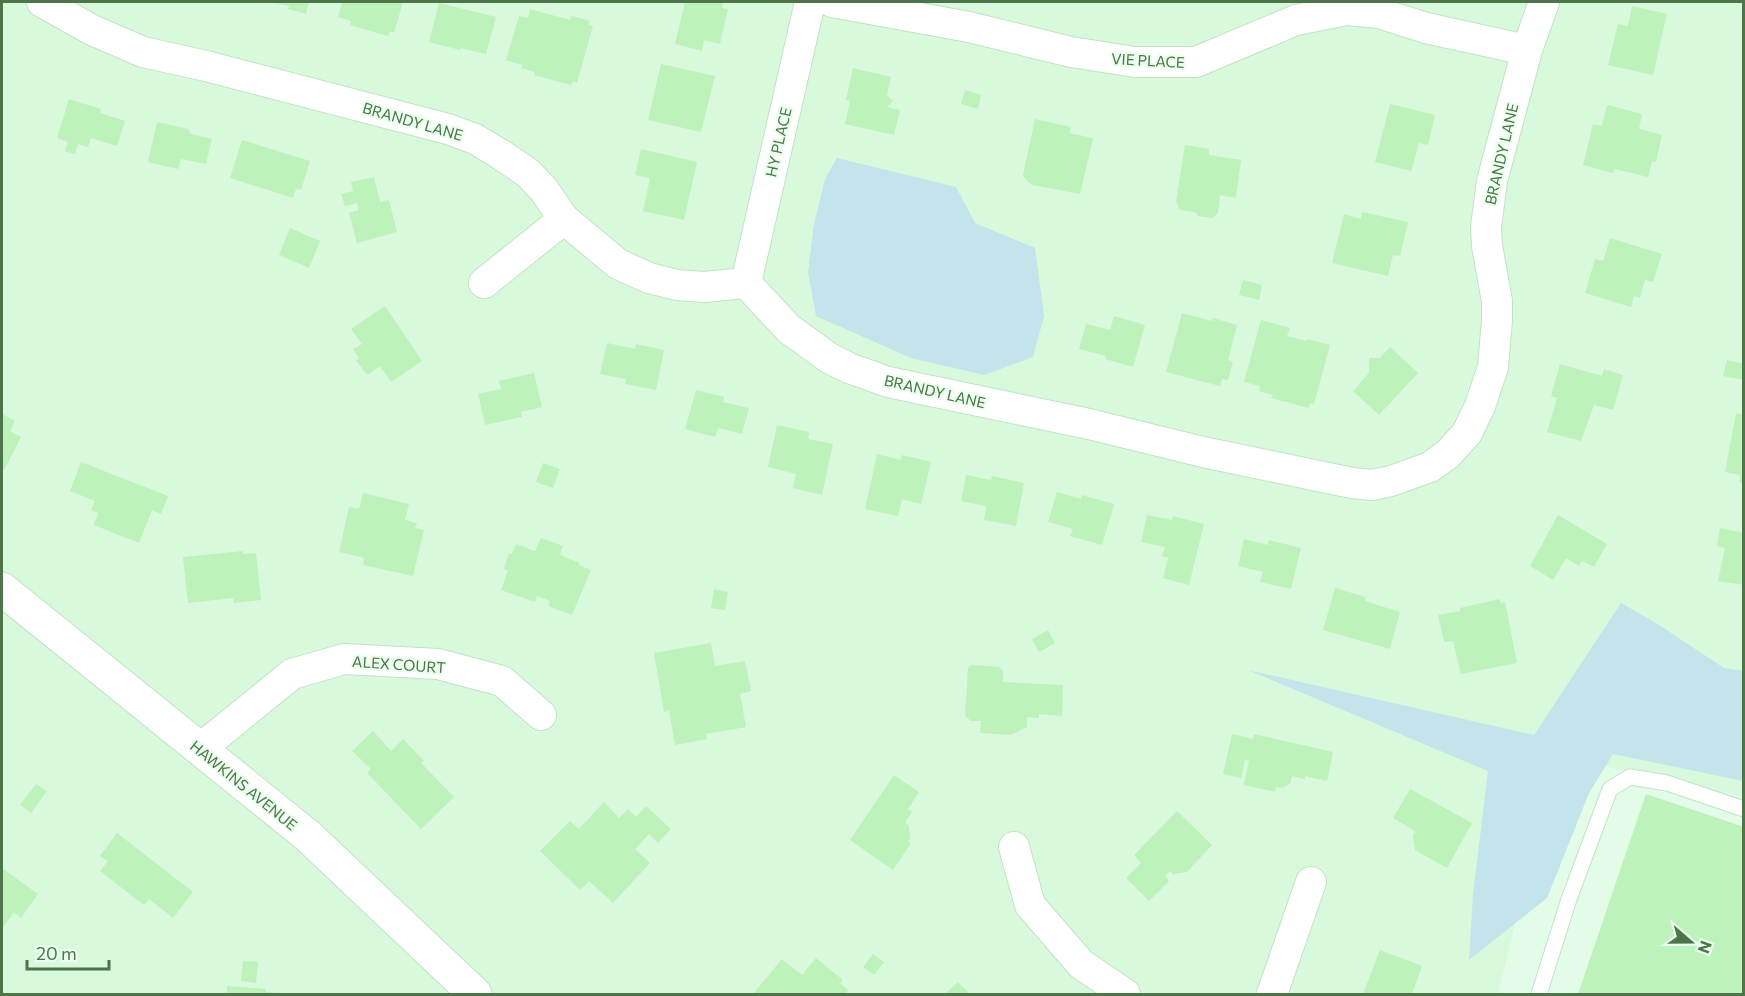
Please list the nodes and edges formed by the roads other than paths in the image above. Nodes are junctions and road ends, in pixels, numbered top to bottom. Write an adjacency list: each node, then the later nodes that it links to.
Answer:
1 (42, 2): 6 (street, BRANDY LANE)
2 (810, 2): 8 (street, HY PLACE)
3 (832, 2): 5 (street, VIE PLACE)
4 (1544, 2): 5 (street, BRANDY LANE)
5 (1527, 50): 8 (street, BRANDY LANE)
6 (564, 219): 7 (street); 8 (street, BRANDY LANE)
7 (484, 283)
8 (746, 283)
9 (2, 589): 11 (street, HAWKINS AVENUE)
10 (541, 715): 11 (street, ALEX COURT)
11 (200, 749): 15 (street, HAWKINS AVENUE)
12 (1743, 809): 18 (lane)
13 (1014, 847): 16 (street)
14 (1311, 882): 17 (street)
15 (475, 994)
16 (1125, 994)
17 (1272, 994)
18 (1539, 994)

